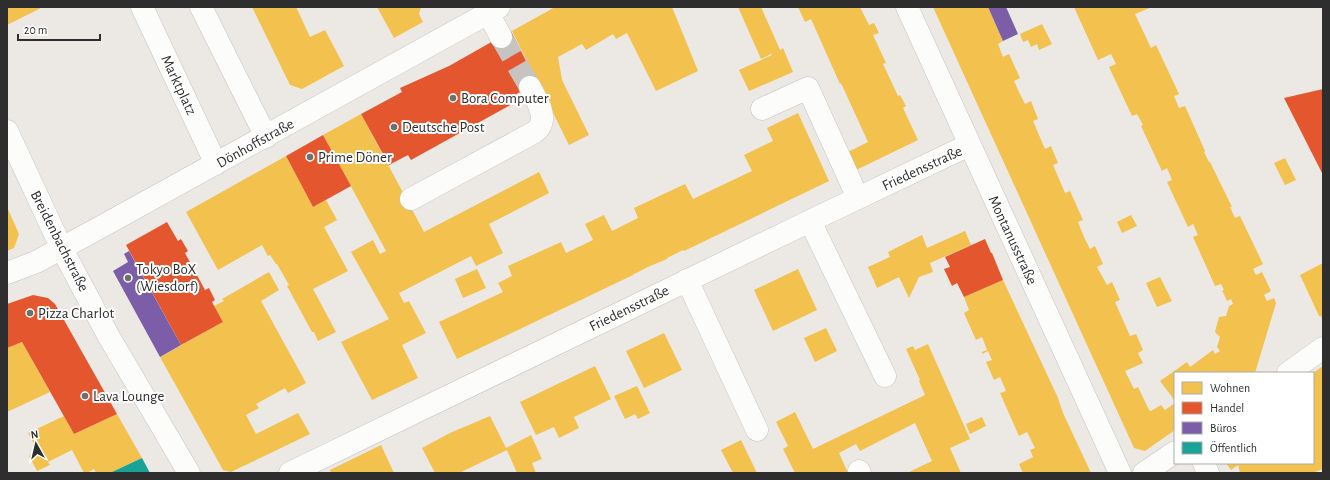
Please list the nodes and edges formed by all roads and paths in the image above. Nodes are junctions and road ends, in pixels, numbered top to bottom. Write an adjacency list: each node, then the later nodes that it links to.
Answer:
1 (142, 7): 11 (street, Marktplatz)
2 (201, 7): 9 (street)
3 (907, 7): 10 (street, Montanusstraße)
4 (493, 9): 5 (street); 9 (street, Dönhoffstraße)
5 (501, 37)
6 (530, 87): 13 (street)
7 (762, 109): 12 (street)
8 (7, 131): 15 (street, Breidenbachstraße)
9 (266, 137): 11 (street, Dönhoffstraße)
10 (969, 145): 12 (street, Friedensstraße); 25 (street, Montanusstraße)
11 (216, 164): 15 (street, Dönhoffstraße)
12 (858, 198): 14 (street, Friedensstraße)
13 (411, 199)
14 (810, 221): 17 (street, Friedensstraße); 20 (street)
15 (62, 249): 16 (street, Dönhoffstraße); 23 (street, Breidenbachstraße)
16 (7, 273)
17 (687, 280): 21 (street); 24 (street, Friedensstraße)
18 (1323, 348): 19 (street)
19 (1289, 372)
20 (885, 376)
21 (757, 430)
22 (1174, 453): 26 (street)
23 (189, 473)
24 (290, 473)
25 (1120, 473)
26 (1144, 473)

